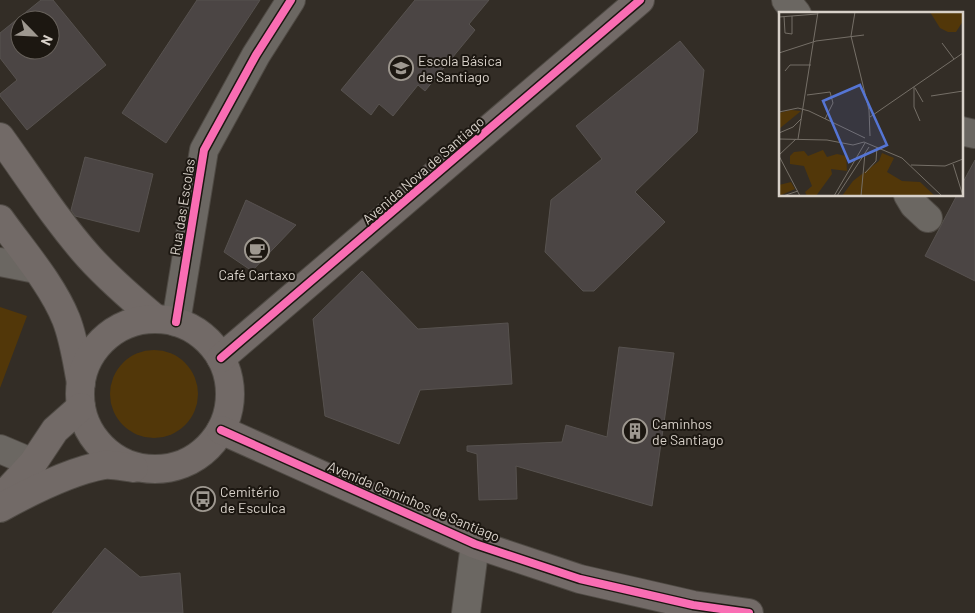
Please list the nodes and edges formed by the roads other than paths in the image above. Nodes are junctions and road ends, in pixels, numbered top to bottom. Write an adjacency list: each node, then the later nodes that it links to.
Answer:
1 (291, 0): 13 (street, Rua das Escolas)
2 (640, 0): 14 (street, Avenida Nova de Santiago)
3 (786, 0): 4 (street)
4 (795, 12)
5 (962, 131): 6 (street)
6 (975, 134)
7 (0, 137): 13 (street)
8 (909, 196): 9 (street)
9 (928, 218)
10 (0, 219): 12 (street)
11 (0, 262): 12 (street)
12 (36, 269): 15 (street)
13 (166, 320): 14 (street); 15 (street)
14 (221, 358): 16 (street)
15 (81, 396): 18 (street); 19 (street)
16 (221, 430): 19 (street); 22 (street, Avenida Caminhos de Santiago)
17 (0, 449): 18 (street)
18 (33, 463): 20 (street)
19 (141, 468): 21 (street)
20 (0, 499)
21 (0, 508)
22 (475, 544): 23 (street); 24 (street, Avenida Caminhos de Santiago)
23 (466, 613)
24 (749, 613)

